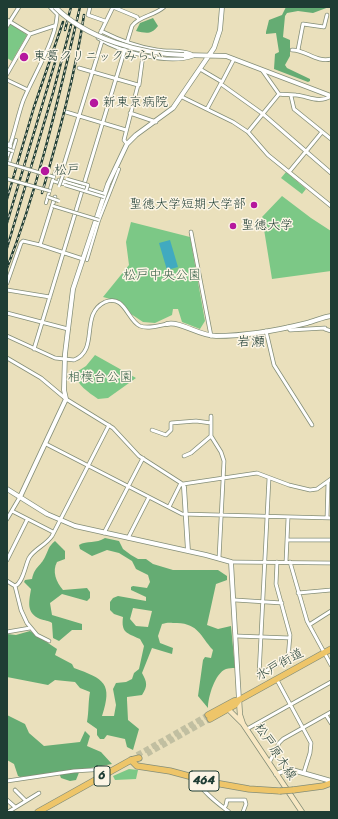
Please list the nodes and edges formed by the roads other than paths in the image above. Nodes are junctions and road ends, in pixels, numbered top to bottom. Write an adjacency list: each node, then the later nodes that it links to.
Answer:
1 (19, 7): 10 (street)
2 (50, 7): 8 (street)
3 (56, 7): 8 (street); 23 (street, bridge)
4 (90, 7): 12 (street)
5 (113, 7): 11 (street); 12 (street)
6 (164, 7): 11 (street)
7 (222, 7): 24 (street)
8 (57, 14): 14 (street)
9 (327, 15): 21 (street)
10 (8, 20): 13 (street); 16 (street)
11 (139, 20): 18 (street)
12 (105, 22): 15 (street)
13 (7, 26)
14 (54, 26): 16 (street); 36 (street)
15 (101, 32): 17 (street); 18 (street)
16 (30, 34): 31 (street)
17 (102, 41): 19 (street); 30 (street)
18 (126, 42): 19 (street); 23 (street)
19 (124, 50): 22 (street); 32 (street)
20 (292, 50): 21 (street)
21 (298, 50): 26 (street)
22 (143, 55): 23 (street); 35 (street)
23 (195, 56): 24 (street)
24 (210, 56): 25 (street); 28 (street)
25 (234, 59): 29 (street); 34 (street)
26 (331, 59)
27 (79, 68): 30 (street)
28 (200, 69): 34 (street); 40 (street)
29 (262, 70): 37 (street); 39 (street)
30 (92, 72): 32 (street); 45 (street)
31 (7, 74)
32 (115, 78): 43 (street); 47 (street)
33 (7, 80): 36 (street)
34 (222, 83): 41 (street); 44 (street)
35 (139, 85)
36 (28, 90): 54 (street)
37 (279, 94): 38 (street); 44 (street)
38 (291, 96): 39 (street); 50 (street)
39 (331, 96)
40 (182, 97): 41 (street); 46 (street)
41 (207, 109): 49 (street)
42 (66, 112): 45 (street)
43 (130, 113): 46 (street); 48 (street)
44 (264, 114): 49 (street); 56 (street)
45 (79, 116): 47 (street); 61 (street)
46 (156, 122): 53 (street)
47 (102, 123): 48 (street); 69 (street)
48 (126, 130): 53 (street)
49 (248, 132): 62 (street)
50 (322, 132): 51 (street); 56 (street)
51 (331, 139)
52 (16, 140): 55 (street)
53 (127, 144): 74 (street)
54 (8, 146): 55 (street, bridge); 57 (street)
55 (13, 151): 58 (street)
56 (306, 152): 62 (street); 63 (street)
57 (7, 155)
58 (8, 163): 59 (street, bridge); 64 (street, bridge)
59 (7, 167)
60 (119, 169): 74 (street)
61 (62, 171)
62 (289, 172): 78 (street)
63 (331, 173)
64 (54, 177): 66 (street, bridge); 67 (street, bridge)
65 (7, 179): 70 (street, bridge)
66 (53, 181): 67 (street); 70 (street)
67 (63, 182): 68 (street, bridge); 69 (street); 69 (street, bridge)
68 (80, 182): 69 (street, bridge); 72 (street, bridge)
69 (81, 188): 71 (street, bridge); 72 (street, bridge); 74 (street); 82 (street)
70 (50, 191): 73 (street, bridge)
71 (76, 192)
72 (87, 193): 74 (street, bridge)
73 (48, 197): 75 (street, bridge); 77 (street)
74 (106, 197): 79 (street); 83 (street)
75 (55, 198): 76 (street, bridge); 79 (street, bridge); 81 (street)
76 (59, 201)
77 (46, 203)
78 (331, 206)
79 (99, 220): 83 (street)
80 (191, 232): 96 (street)
81 (40, 246): 82 (street); 84 (street)
82 (63, 252): 83 (street); 86 (street)
83 (85, 259): 92 (street)
84 (7, 283)
85 (7, 290): 86 (street)
86 (50, 297): 89 (street)
87 (7, 313): 89 (street)
88 (331, 316): 91 (street)
89 (42, 322): 92 (street); 97 (street)
90 (167, 324): 96 (street); 99 (street)
91 (288, 327): 93 (street); 94 (street)
92 (68, 329): 99 (street)
93 (266, 331): 96 (street); 104 (street)
94 (331, 331)
95 (7, 336): 97 (street)
96 (211, 336)
97 (34, 349): 99 (street)
98 (7, 358): 100 (street)
99 (65, 360): 100 (street)
100 (66, 399): 103 (street); 107 (street)
101 (211, 416): 102 (street)
102 (212, 423): 105 (street); 106 (street)
103 (109, 425): 109 (street); 110 (street)
104 (312, 425)
105 (152, 430)
106 (211, 436): 108 (street); 111 (street)
107 (46, 444): 110 (street); 118 (street)
108 (184, 456)
109 (143, 458): 115 (street); 116 (street)
110 (88, 465): 116 (street); 130 (street)
111 (224, 478): 112 (street); 115 (street); 123 (street)
112 (269, 478): 114 (street); 124 (street)
113 (331, 479): 114 (street)
114 (328, 482): 126 (street)
115 (183, 484): 120 (street); 122 (street)
116 (128, 486): 119 (street); 132 (street)
117 (7, 489): 118 (street)
118 (20, 497): 121 (street); 130 (street)
119 (149, 497): 120 (street); 133 (street)
120 (169, 507): 122 (street)
121 (12, 511): 128 (street); 129 (street)
122 (187, 515): 123 (street); 136 (street)
123 (221, 516): 124 (street); 137 (street)
124 (267, 517): 125 (street); 140 (street)
125 (288, 518): 126 (street); 134 (street)
126 (327, 518): 127 (street)
127 (331, 518)
128 (7, 520)
129 (27, 520): 131 (street); 138 (street)
130 (60, 520): 131 (street); 132 (street)
131 (53, 532): 146 (street)
132 (104, 533): 133 (street)
133 (128, 538): 136 (street)
134 (287, 540): 135 (street); 142 (street)
135 (331, 540)
136 (188, 551): 137 (street)
137 (219, 558): 139 (street)
138 (7, 560)
139 (231, 562): 140 (street); 149 (street)
140 (265, 562): 141 (street); 150 (street)
141 (277, 562): 142 (street); 151 (street)
142 (286, 562): 143 (street)
143 (290, 562): 144 (street); 148 (street)
144 (331, 563)
145 (7, 581): 146 (street)
146 (15, 586): 154 (street)
147 (331, 590): 148 (street)
148 (298, 593): 153 (street)
149 (234, 600): 150 (street); 156 (street)
150 (263, 602): 151 (street); 157 (street)
151 (282, 603): 158 (street)
152 (331, 611): 153 (street)
153 (309, 625): 161 (street)
154 (30, 628): 155 (street); 159 (street)
155 (7, 632)
156 (237, 636): 157 (street); 165 (street)
157 (261, 636): 158 (street); 158 (street)
158 (290, 638)
159 (49, 641)
160 (331, 649): 161 (highway, 水戸街道)
161 (324, 653): 162 (street); 163 (highway, 水戸街道)
162 (331, 665)
163 (276, 679): 165 (highway, 水戸街道); 166 (street)
164 (331, 682): 166 (street)
165 (239, 700): 167 (highway, 水戸街道); 167 (highway, 水戸街道); 171 (main road, 松戸原木線)
166 (291, 705): 172 (street); 173 (street)
167 (228, 709): 171 (main road)
168 (331, 712): 169 (street)
169 (326, 715): 170 (street); 172 (street)
170 (331, 723)
171 (243, 724): 173 (main road, 松戸原木線)
172 (303, 727): 176 (street); 178 (street)
173 (247, 729): 176 (main road, 松戸原木線)
174 (138, 756): 175 (highway, 6)
175 (131, 760): 177 (highway, 6); 180 (highway, 464)
176 (269, 763): 179 (main road, 松戸原木線)
177 (113, 770): 181 (street); 189 (highway, 6)
178 (304, 772): 179 (street); 182 (street)
179 (276, 774): 194 (main road, 松戸原木線)
180 (198, 779): 182 (highway, 464, bridge); 188 (street)
181 (7, 781)
182 (331, 782)
183 (15, 790): 186 (street)
184 (39, 793): 186 (street)
185 (7, 800): 187 (street)
186 (25, 800): 187 (street)
187 (15, 807): 190 (street)
188 (224, 808): 192 (street); 193 (street)
189 (47, 810): 191 (highway, 6)
190 (8, 812)
191 (38, 812)
192 (229, 812)
193 (243, 812)
194 (302, 812)

